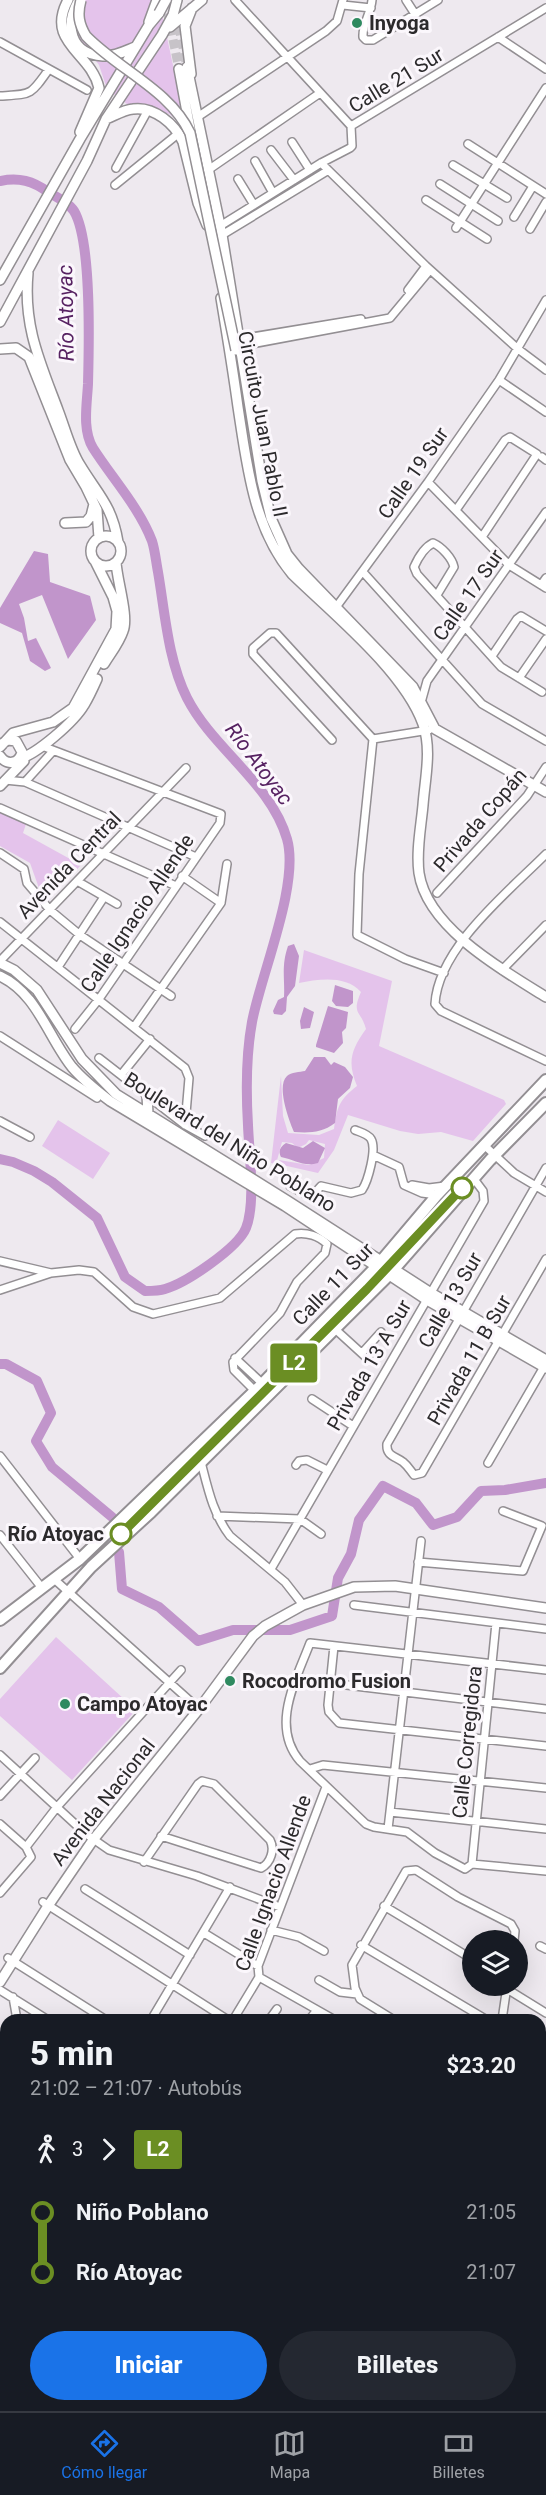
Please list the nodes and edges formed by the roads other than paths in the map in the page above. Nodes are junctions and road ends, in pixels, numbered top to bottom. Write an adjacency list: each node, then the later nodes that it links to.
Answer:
1 (68, 0): 32 (main road)
2 (80, 0): 19 (main road); 71 (main road, bridge)
3 (157, 0): 14 (main road)
4 (166, 0): 14 (main road, bridge)
5 (177, 0): 16 (main road)
6 (202, 0): 12 (main road)
7 (235, 0): 20 (street)
8 (406, 0): 15 (street)
9 (438, 0): 15 (street)
10 (343, 3): 11 (street); 20 (street)
11 (372, 6): 15 (street)
12 (192, 8): 16 (main road); 28 (main road)
13 (546, 8): 17 (street, Calle 21 Sur)
14 (155, 11): 19 (main road)
15 (415, 14)
16 (162, 35): 29 (main road)
17 (498, 38): 22 (street); 30 (street, Calle 21 Sur)
18 (0, 42): 21 (street)
19 (135, 48): 32 (main road)
20 (287, 58): 25 (street); 28 (street)
21 (49, 69): 24 (street); 26 (street)
22 (546, 69)
23 (546, 88): 38 (street)
24 (87, 90)
25 (320, 93): 30 (street); 39 (street)
26 (0, 96)
27 (148, 110): 29 (main road); 31 (main road); 41 (street)
28 (199, 116): 39 (main road)
29 (106, 120): 64 (main road)
30 (351, 126): 37 (street, Calle 21 Sur)
31 (179, 133): 48 (street); 61 (main road)
32 (80, 139): 68 (main road)
33 (292, 142): 42 (street)
34 (468, 144): 38 (street)
35 (271, 150): 45 (street)
36 (255, 161): 51 (street)
37 (321, 163): 42 (street, Calle 21 Sur); 43 (street)
38 (497, 163): 47 (street); 49 (street)
39 (216, 165): 62 (main road)
40 (453, 165): 47 (street)
41 (116, 168)
42 (310, 170): 45 (street, Calle 21 Sur)
43 (327, 171): 62 (street); 65 (street)
44 (238, 178): 56 (street)
45 (294, 180): 51 (street, Calle 21 Sur)
46 (440, 184): 55 (street)
47 (484, 184): 52 (street); 55 (street)
48 (115, 185)
49 (532, 186): 50 (street); 57 (street)
50 (545, 191)
51 (273, 193): 56 (street, Calle 21 Sur)
52 (507, 198)
53 (426, 200): 59 (street)
54 (546, 202): 60 (street)
55 (471, 203): 58 (street); 59 (street)
56 (254, 205): 62 (street, Calle 21 Sur)
57 (514, 217)
58 (498, 221)
59 (458, 225): 63 (street)
60 (530, 229)
61 (210, 231): 62 (main road, Circuito Juan Pablo II); 67 (main road, Circuito Juan Pablo II)
62 (221, 231): 66 (main road, Circuito Juan Pablo II)
63 (487, 239)
64 (28, 267): 70 (main road); 87 (main road)
65 (428, 268): 71 (street); 73 (street)
66 (228, 273): 67 (main road); 71 (main road, Circuito Juan Pablo II)
67 (217, 275): 78 (main road, Circuito Juan Pablo II)
68 (0, 280)
69 (546, 300): 73 (street, Calle 19 Sur)
70 (0, 322)
71 (239, 345): 77 (main road, Circuito Juan Pablo II)
72 (0, 349): 81 (main road)
73 (518, 349): 74 (street); 75 (street, Calle 19 Sur)
74 (546, 370)
75 (499, 380): 76 (street); 80 (street, Calle 19 Sur)
76 (546, 412)
77 (255, 440): 78 (main road); 95 (main road, Circuito Juan Pablo II)
78 (244, 442): 95 (main road, Circuito Juan Pablo II)
79 (542, 457): 82 (street); 85 (street)
80 (428, 482): 82 (street); 91 (street, Calle 19 Sur)
81 (94, 502): 84 (main road); 86 (main road)
82 (456, 510): 85 (street)
83 (546, 512): 90 (street, Calle 17 Sur)
84 (65, 523)
85 (482, 537): 90 (street)
86 (99, 538): 87 (main road); 88 (main road)
87 (118, 542): 89 (main road)
88 (95, 561): 89 (main road); 109 (main road)
89 (116, 562): 110 (main road)
90 (509, 565): 93 (street); 96 (street, Calle 17 Sur)
91 (363, 572): 95 (street, Calle 19 Sur); 100 (street)
92 (546, 578): 93 (street)
93 (543, 587)
94 (437, 596): 94 (street); 96 (street)
95 (334, 610): 103 (main road, Circuito Juan Pablo II); 105 (main road, Circuito Juan Pablo II)
96 (465, 627): 99 (street); 100 (street, Calle 17 Sur)
97 (546, 631): 99 (street)
98 (546, 639): 101 (street)
99 (492, 656): 101 (street)
100 (442, 661): 103 (street, Calle 17 Sur); 108 (street)
101 (519, 678): 102 (street)
102 (542, 692)
103 (422, 699): 104 (main road, Circuito Juan Pablo II)
104 (435, 729): 105 (street); 118 (main road)
105 (425, 732): 107 (street); 140 (main road, Circuito Juan Pablo II)
106 (332, 740): 107 (street)
107 (373, 740): 145 (street)
108 (546, 741)
109 (1, 745): 113 (main road)
110 (42, 746): 111 (street); 113 (main road)
111 (53, 751): 116 (street); 120 (street)
112 (0, 756): 113 (main road)
113 (20, 761): 117 (main road)
114 (546, 767): 118 (street, Privada Copán)
115 (186, 768): 120 (street, Avenida Central)
116 (25, 782): 117 (street); 122 (street)
117 (3, 783)
118 (535, 785): 119 (main road); 131 (street, Privada Copán)
119 (546, 792)
120 (163, 793): 122 (street, Avenida Central); 126 (street, Calle Ignacio Allende)
121 (0, 808): 124 (street)
122 (129, 826): 124 (street, Avenida Central); 126 (street)
123 (0, 854): 135 (street)
124 (102, 854): 129 (street, Avenida Central); 130 (street)
125 (546, 854): 140 (street)
126 (196, 857): 128 (street, Calle Ignacio Allende)
127 (227, 864): 133 (street)
128 (182, 876): 130 (street, Calle Ignacio Allende); 133 (street)
129 (77, 881): 132 (street); 135 (street, Avenida Central)
130 (176, 886): 142 (street, Calle Ignacio Allende)
131 (437, 893)
132 (104, 897): 134 (street); 138 (street)
133 (221, 903): 147 (street)
134 (117, 904)
135 (50, 910): 138 (street); 139 (street, Avenida Central)
136 (0, 922): 139 (street)
137 (546, 925): 144 (street)
138 (80, 935): 142 (street); 143 (street)
139 (22, 939): 141 (street, Avenida Central); 143 (street)
140 (463, 939): 144 (main road, Circuito Juan Pablo II); 145 (street)
141 (0, 962): 162 (main road, Boulevard del Niño Poblano)
142 (124, 963): 147 (street); 150 (street, Calle Ignacio Allende)
143 (58, 967): 150 (street)
144 (502, 970): 149 (main road, Circuito Juan Pablo II)
145 (444, 973): 156 (street)
146 (0, 976): 171 (main road, Boulevard del Niño Poblano)
147 (161, 989): 148 (street); 151 (street)
148 (171, 996)
149 (546, 997)
150 (99, 999): 151 (street); 152 (street, Calle Ignacio Allende)
151 (134, 1027): 154 (street)
152 (75, 1029)
153 (0, 1036): 160 (street)
154 (150, 1039): 157 (street); 164 (street)
155 (99, 1058): 157 (street)
156 (546, 1061)
157 (121, 1075): 159 (street)
158 (546, 1080): 168 (main road, Calle 11 Sur)
159 (147, 1095): 162 (main road); 164 (street)
160 (97, 1098)
161 (546, 1103): 170 (main road, Calle 11 Sur)
162 (148, 1114): 171 (main road, Boulevard del Niño Poblano)
163 (0, 1121): 167 (street)
164 (185, 1125): 166 (street)
165 (355, 1130): 169 (street)
166 (205, 1136)
167 (30, 1137)
168 (484, 1144): 170 (street); 176 (main road, Calle 11 Sur)
169 (373, 1155): 174 (street); 175 (street)
170 (495, 1155): 173 (main road, Calle 11 Sur); 177 (street)
171 (216, 1161): 182 (main road, Boulevard del Niño Poblano)
172 (546, 1168): 177 (street, Calle 13 Sur)
173 (474, 1179): 184 (main road, Calle 11 Sur); 186 (street, Privada 13 A Sur)
174 (402, 1182): 176 (street); 179 (street)
175 (290, 1186)
176 (445, 1186): 179 (main road, Calle 11 Sur)
177 (536, 1186): 178 (street); 187 (street, Calle 13 Sur)
178 (546, 1192)
179 (437, 1195): 182 (main road, Calle 11 Sur)
180 (546, 1259): 190 (street, Privada 11 B Sur)
181 (0, 1261): 183 (street)
182 (379, 1264): 184 (main road, Boulevard del Niño Poblano); 194 (main road, Calle 11 Sur)
183 (51, 1273): 185 (street); 194 (street)
184 (391, 1273): 186 (main road, Boulevard del Niño Poblano); 188 (main road, Calle 11 Sur)
185 (0, 1290)
186 (429, 1297): 187 (main road, Boulevard del Niño Poblano); 197 (street, Privada 13 A Sur)
187 (460, 1315): 190 (main road, Boulevard del Niño Poblano); 203 (street, Calle 13 Sur)
188 (335, 1329): 191 (street); 195 (main road, Calle 11 Sur)
189 (381, 1332): 191 (street)
190 (500, 1338): 193 (main road, Boulevard del Niño Poblano); 203 (street, Privada 11 B Sur)
191 (362, 1353): 192 (street)
192 (369, 1360)
193 (545, 1365): 200 (street)
194 (258, 1387): 195 (street); 210 (main road, Calle 11 Sur)
195 (268, 1396): 199 (main road, Calle 11 Sur)
196 (312, 1400): 197 (street)
197 (353, 1426): 202 (street, Privada 13 A Sur)
198 (0, 1456): 210 (street)
199 (201, 1462): 205 (street); 216 (main road, Calle 11 Sur)
200 (488, 1462)
201 (296, 1465): 202 (street)
202 (327, 1470): 206 (street, Privada 13 A Sur)
203 (418, 1475)
204 (502, 1510): 211 (street)
205 (217, 1516): 206 (street); 212 (street)
206 (300, 1519): 207 (street); 212 (street, Privada 13 A Sur)
207 (321, 1534)
208 (0, 1535): 215 (street)
209 (421, 1541): 211 (street)
210 (80, 1559): 213 (main road, Calle 11 Sur)
211 (418, 1562): 214 (street)
212 (271, 1569): 217 (street)
213 (54, 1579): 215 (main road, Calle 11 Sur); 216 (street)
214 (415, 1587): 217 (main road, Avenida Nacional); 218 (main road, Avenida Nacional); 220 (main road, Avenida Nacional); 221 (street)
215 (42, 1588): 222 (main road, Calle 11 Sur)
216 (67, 1592): 228 (main road, Calle 11 Sur); 232 (street)
217 (302, 1603): 235 (main road, Avenida Nacional)
218 (546, 1603)
219 (354, 1605): 221 (street)
220 (546, 1608)
221 (412, 1613): 223 (street); 226 (street)
222 (0, 1620)
223 (496, 1623): 224 (street); 227 (street, Calle Corregidora)
224 (546, 1629)
225 (334, 1646): 226 (street); 231 (street); 242 (street, Calle Ignacio Allende)
226 (408, 1654): 227 (street); 233 (street)
227 (492, 1663): 230 (street); 234 (street, Calle Corregidora)
228 (0, 1668)
229 (181, 1670): 232 (street)
230 (546, 1670)
231 (330, 1683): 233 (street); 237 (street)
232 (170, 1684): 235 (street); 249 (street)
233 (404, 1692): 234 (street); 237 (street)
234 (488, 1702): 236 (street); 238 (street, Calle Corregidora)
235 (197, 1707): 256 (main road, Avenida Nacional)
236 (546, 1709)
237 (400, 1730): 238 (street); 244 (street)
238 (484, 1739): 239 (street); 245 (street, Calle Corregidora)
239 (546, 1746)
240 (0, 1755): 243 (street)
241 (35, 1758): 243 (street)
242 (310, 1769): 244 (street); 246 (street, Calle Ignacio Allende)
243 (20, 1773): 248 (street); 249 (street)
244 (394, 1773): 245 (street); 250 (street)
245 (480, 1781): 247 (street); 251 (street, Calle Corregidora)
246 (326, 1786): 253 (street, Calle Ignacio Allende); 266 (street, Calle Ignacio Allende)
247 (546, 1788)
248 (0, 1796)
249 (57, 1807): 256 (street); 257 (street)
250 (390, 1812): 251 (street); 253 (street)
251 (476, 1821): 254 (street); 259 (street, Calle Corregidora)
252 (0, 1824): 257 (street)
253 (388, 1829): 259 (street, Calle Ignacio Allende)
254 (546, 1829)
255 (161, 1836): 255 (street); 258 (street)
256 (91, 1838): 258 (street); 264 (main road, Avenida Nacional)
257 (26, 1846): 263 (street)
258 (144, 1862): 261 (street)
259 (472, 1864): 260 (street)
260 (546, 1872)
261 (230, 1887): 266 (street); 269 (street)
262 (85, 1889): 273 (street)
263 (0, 1893)
264 (46, 1904): 274 (main road, Avenida Nacional); 280 (street)
265 (384, 1906): 268 (street); 270 (street); 272 (street)
266 (280, 1907): 267 (street, Calle Ignacio Allende)
267 (272, 1930): 271 (street); 275 (street, Calle Ignacio Allende)
268 (514, 1930)
269 (204, 1933): 273 (street); 275 (street)
270 (362, 1945): 282 (street); 299 (street)
271 (324, 1951)
272 (462, 1953)
273 (190, 1955): 280 (street)
274 (10, 1960): 276 (main road, Avenida Nacional); 279 (main road, Avenida Nacional); 291 (street)
275 (258, 1966): 277 (street, Calle Ignacio Allende)
276 (0, 1971)
277 (259, 1977): 287 (street); 294 (street, Calle Ignacio Allende)
278 (319, 1980): 282 (street)
279 (0, 1982)
280 (172, 1986): 292 (street); 293 (street)
281 (0, 1990): 285 (street)
282 (357, 1994): 298 (street)
283 (506, 1996): 300 (street)
284 (521, 1996): 288 (street)
285 (13, 1997): 289 (street); 290 (street)
286 (277, 2009): 295 (street)
287 (317, 2010): 296 (street); 297 (street)
288 (545, 2010)
289 (16, 2014)
290 (39, 2014)
291 (96, 2014)
292 (155, 2014)
293 (221, 2014)
294 (235, 2014)
295 (273, 2014)
296 (314, 2014)
297 (324, 2014)
298 (384, 2014)
299 (477, 2014)
300 (503, 2014)

